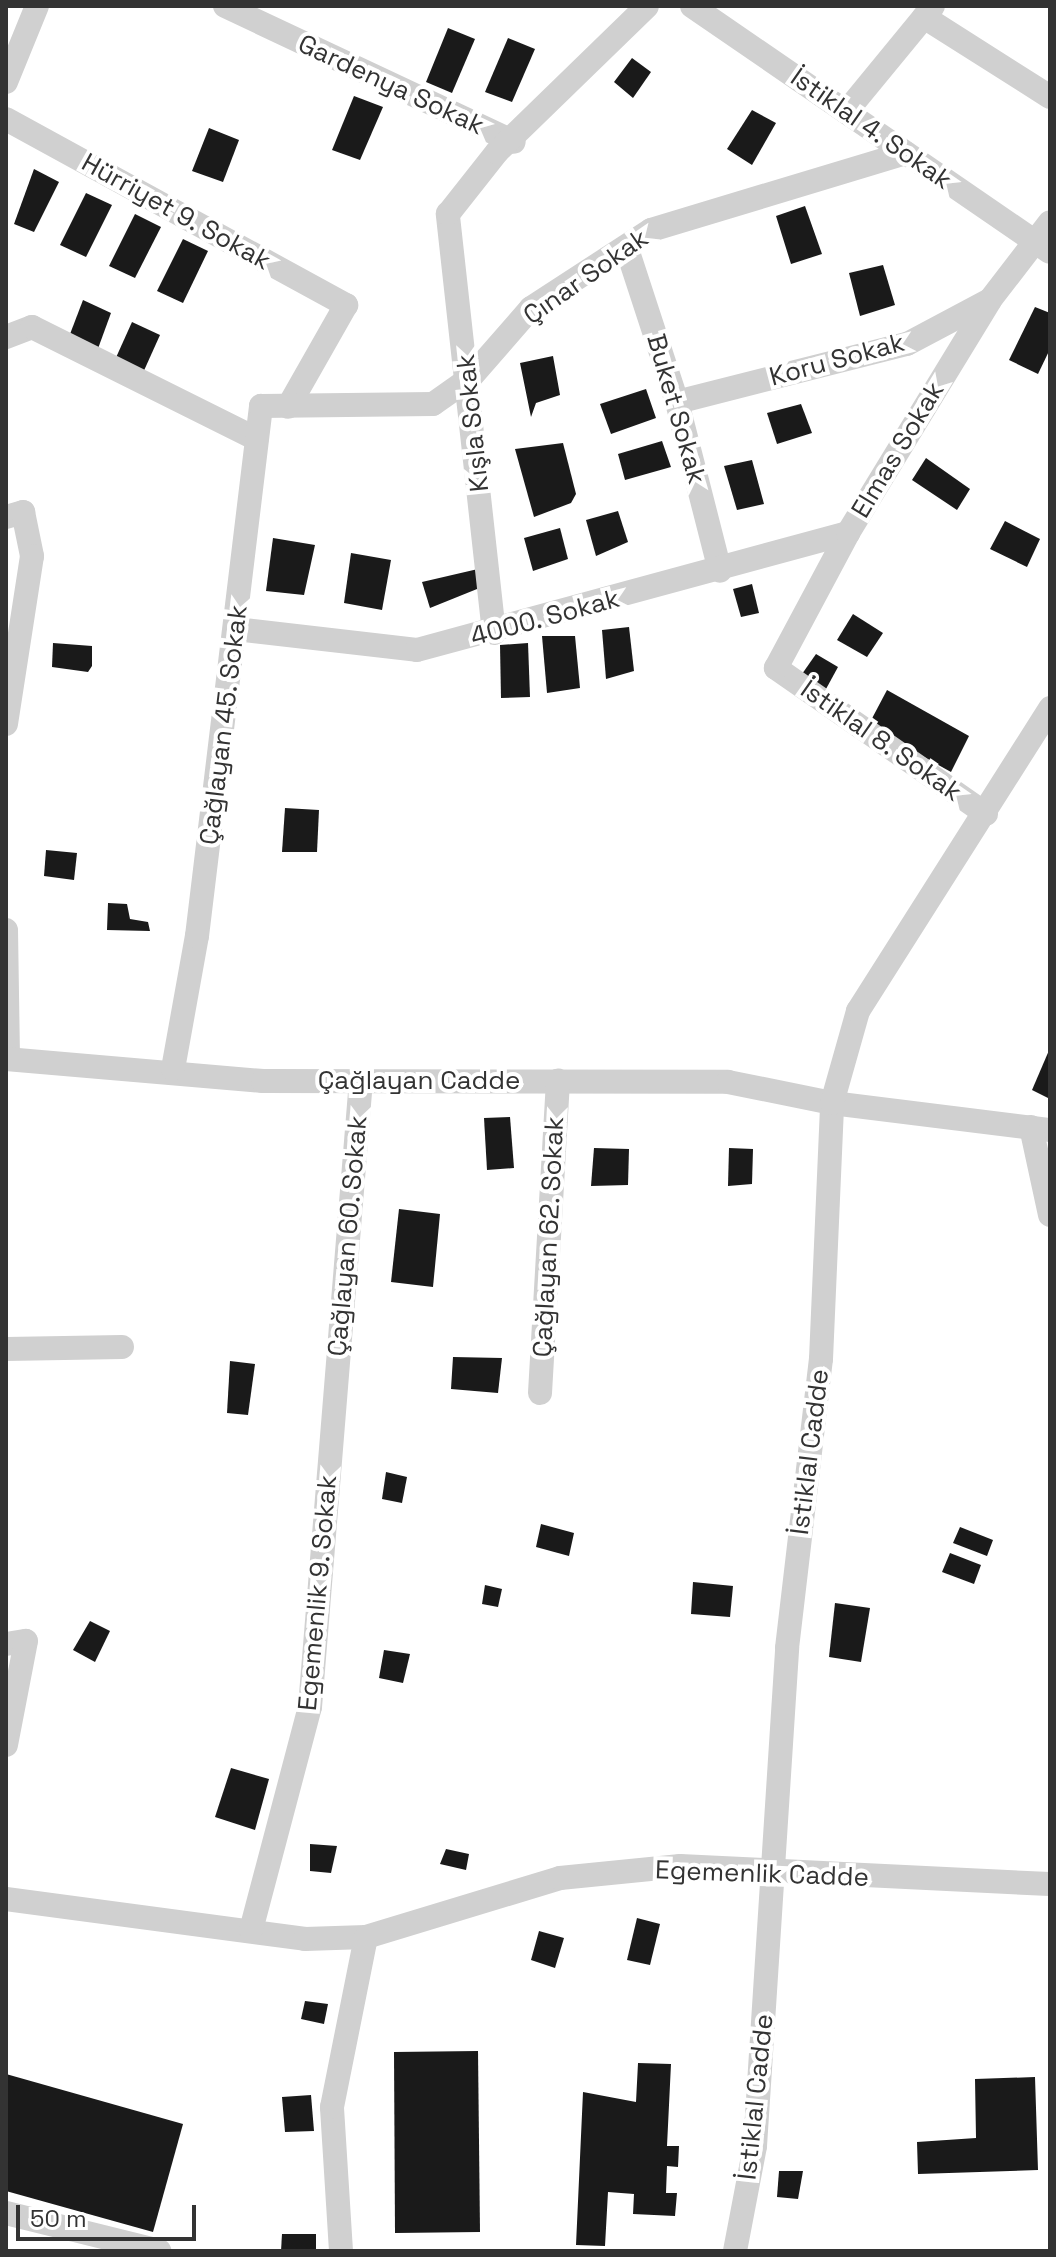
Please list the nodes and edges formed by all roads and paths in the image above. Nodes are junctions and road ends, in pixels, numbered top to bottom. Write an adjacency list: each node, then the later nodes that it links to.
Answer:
1 (37, 6): 6 (street)
2 (225, 6): 10 (street, Gardenya Sokak)
3 (647, 6): 10 (street)
4 (692, 6): 8 (street, İstiklal 4. Sokak)
5 (928, 12): 7 (street); 8 (street)
6 (6, 82)
7 (1050, 97)
8 (846, 112): 11 (street, İstiklal 4. Sokak)
9 (6, 119): 19 (street, Hürriyet 9. Sokak)
10 (514, 142): 17 (street, Kışla Sokak)
11 (906, 153): 13 (street, İstiklal 4. Sokak); 14 (street, Çınar Sokak)
12 (1050, 222): 13 (street, Elmas Sokak)
13 (1042, 247): 15 (street, Elmas Sokak)
14 (627, 249): 17 (street, Çınar Sokak); 18 (street, Buket Sokak)
15 (990, 300): 18 (street, Koru Sokak); 22 (street, Elmas Sokak)
16 (6, 337): 20 (street)
17 (470, 378): 19 (street, Çınar Sokak); 25 (street, Kışla Sokak)
18 (677, 402): 23 (street, Buket Sokak)
19 (288, 407): 20 (street, Çağlayan 45. Sokak)
20 (257, 439): 24 (street, Çağlayan 45. Sokak)
21 (14, 514): 28 (street)
22 (848, 533): 23 (street, 4000. Sokak); 26 (street, Elmas Sokak)
23 (720, 571): 25 (street, 4000. Sokak)
24 (236, 629): 25 (street, 4000. Sokak); 32 (street, Çağlayan 45. Sokak)
25 (494, 633)
26 (776, 668): 29 (street, İstiklal 8. Sokak)
27 (1050, 708): 29 (street, İstiklal Cadde)
28 (6, 724)
29 (986, 814): 35 (street, İstiklal Cadde)
30 (6, 930): 31 (street)
31 (7, 1059): 32 (street, Çağlayan Cadde)
32 (173, 1069): 33 (street, Çağlayan Cadde)
33 (361, 1080): 34 (street, Çağlayan Cadde); 40 (street, Çağlayan 60. Sokak)
34 (558, 1081): 35 (street, Çağlayan Cadde); 41 (street, Çağlayan 62. Sokak)
35 (832, 1103): 36 (street, Çağlayan Cadde); 44 (street, İstiklal Cadde)
36 (1041, 1128): 37 (street)
37 (1050, 1215)
38 (122, 1347): 39 (street)
39 (6, 1349)
40 (336, 1393): 47 (street, Egemenlik 9. Sokak)
41 (540, 1393)
42 (16, 1642): 43 (street)
43 (6, 1745)
44 (776, 1872): 45 (street, Egemenlik Cadde); 48 (street, Egemenlik Cadde); 52 (street, İstiklal Cadde)
45 (1050, 1884)
46 (6, 1899): 47 (street, Egemenlik Cadde)
47 (251, 1930): 48 (street, Egemenlik Cadde)
48 (366, 1937): 51 (street)
49 (6, 2213): 50 (street)
50 (159, 2251)
51 (341, 2251)
52 (735, 2251)

